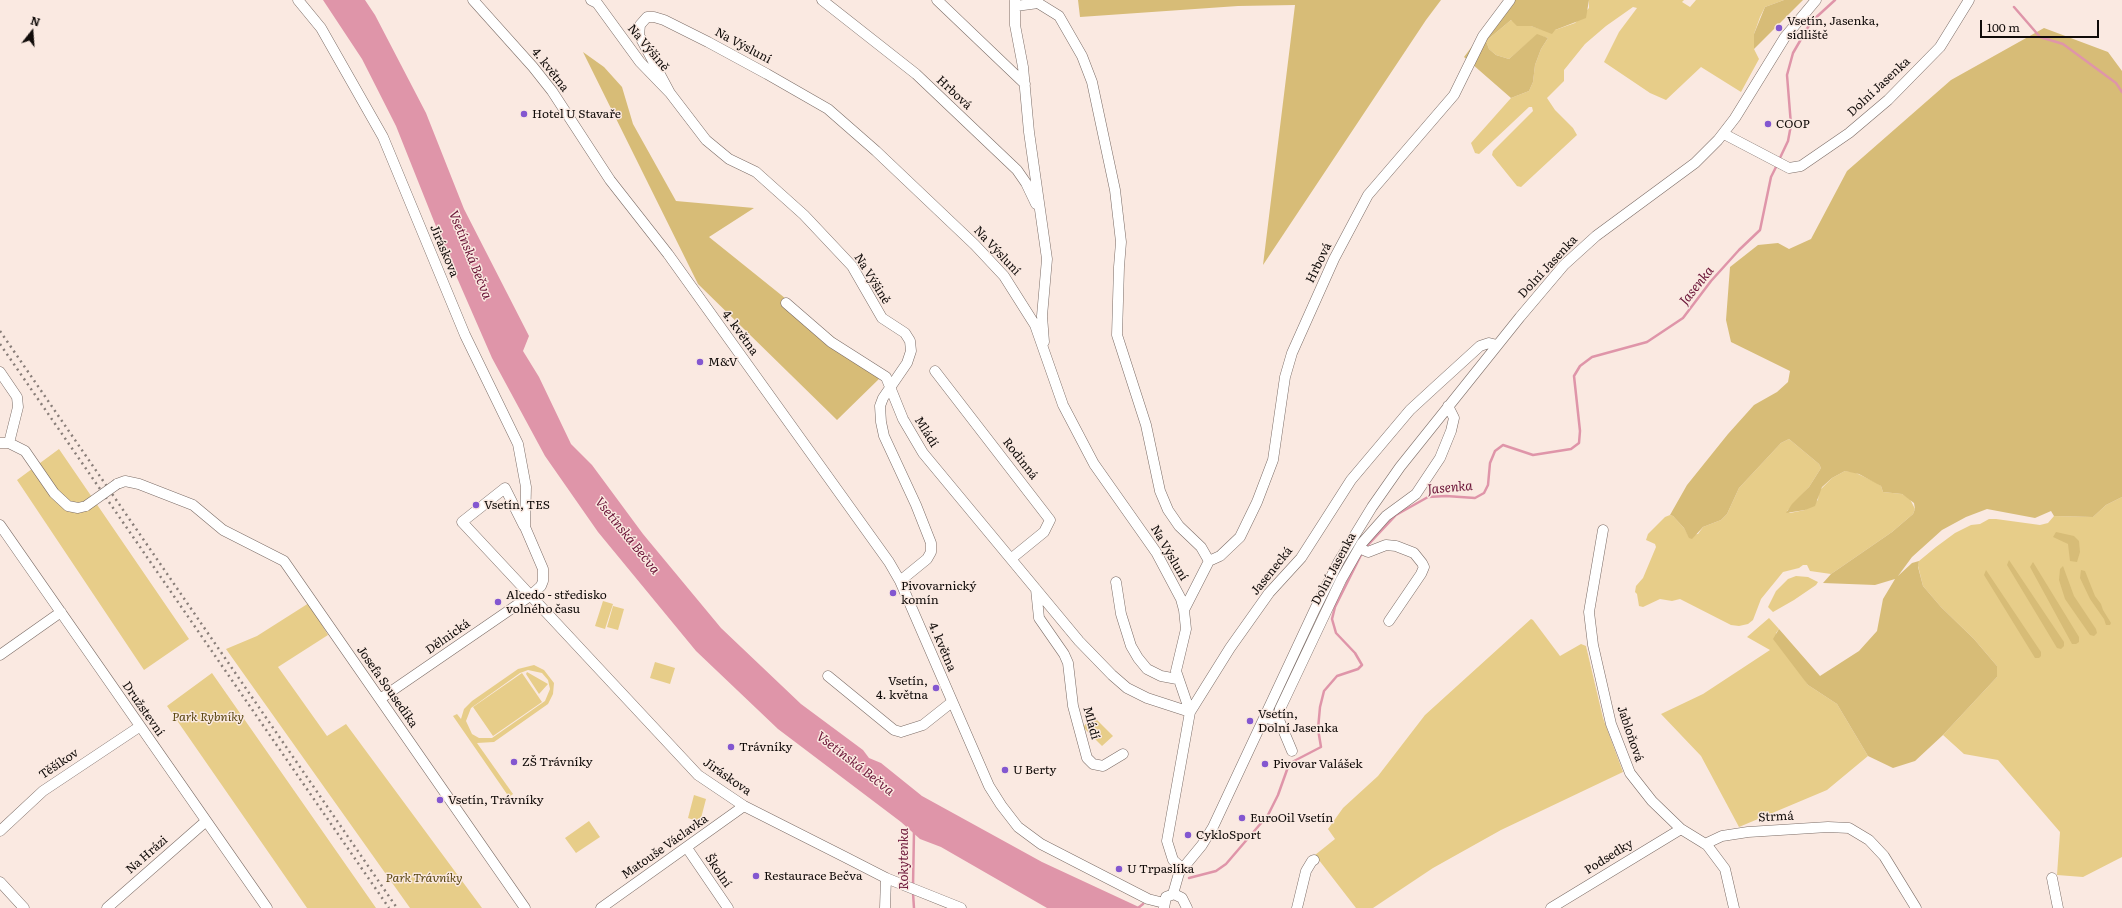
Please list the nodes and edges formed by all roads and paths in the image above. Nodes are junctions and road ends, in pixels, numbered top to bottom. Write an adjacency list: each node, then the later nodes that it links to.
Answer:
1 (298, 0): 22 (street, Jiráskova)
2 (474, 0): 30 (street, 4. května)
3 (592, 0): 11 (street, Na Výšině)
4 (822, 0): 13 (street, Hrbová)
5 (937, 0): 10 (street)
6 (1510, 0): 29 (street, Hrbová)
7 (1816, 0): 12 (street, Dolní Jasenka)
8 (1969, 0): 12 (street, Dolní Jasenka)
9 (1016, 3): 10 (street, Hrbová); 29 (street)
10 (1025, 84): 13 (street, Hrbová)
11 (670, 93): 16 (street, Na Výsluní); 19 (street, Na Výšině)
12 (1724, 134): 15 (street, Dolní Jasenka)
13 (1043, 225): 16 (street, Hrbová)
14 (786, 303): 19 (street, Mládí)
15 (1497, 345): 20 (street, Dolní Jasenka); 42 (street, Jasenecká)
16 (1043, 346): 34 (street, Na Výsluní)
17 (934, 371): 28 (street, Rodinná)
18 (0, 372): 21 (street)
19 (891, 386): 28 (street, Mládí); 30 (street, Na Výšině)
20 (1448, 406): 27 (street, Dolní Jasenka); 43 (street, Dolní Jasenka)
21 (4, 443): 40 (street, Josefa Sousedíka, bridge)
22 (526, 487): 23 (street); 25 (street, Jiráskova)
23 (509, 496): 25 (street, Jiráskova); 33 (street, Jiráskova)
24 (0, 525): 35 (street, Družstevní)
25 (525, 527): 33 (street, Jiráskova)
26 (1603, 530): 50 (street, Jabloňová)
27 (1362, 550): 36 (street, Dolní Jasenka); 44 (street, Dolní Jasenka)
28 (1012, 558): 32 (street, Mládí)
29 (1209, 561): 34 (street)
30 (900, 581): 41 (street, 4. května)
31 (1116, 582): 39 (street)
32 (1036, 589): 42 (street, Mládí); 47 (street, Mládí)
33 (530, 596): 40 (street, Dělnická); 48 (street, Jiráskova)
34 (1184, 610): 39 (street, Na Výsluní)
35 (61, 612): 37 (street); 45 (street, Družstevní)
36 (1389, 621)
37 (0, 655)
38 (828, 676): 41 (street)
39 (1177, 679): 42 (street, Na Výsluní)
40 (380, 699): 64 (street, Josefa Sousedíka)
41 (952, 702): 60 (street, 4. května)
42 (1190, 712): 55 (street, Jasenecká)
43 (1264, 718): 44 (street); 55 (street, Dolní Jasenka)
44 (1280, 720): 46 (street)
45 (139, 726): 49 (street, Družstevní); 51 (street, Těšíkov)
46 (1292, 751)
47 (1123, 754)
48 (744, 806): 53 (street, Matouše Václavka); 56 (street, Jiráskova)
49 (205, 822): 62 (street, Na Hrázi); 63 (street, Družstevní)
50 (1681, 829): 52 (street, Jabloňová); 71 (street, Podsedky)
51 (0, 831)
52 (1705, 844): 72 (street, Jabloňová); 73 (street, Strmá)
53 (687, 848): 65 (street, Matouše Václavka); 66 (street, Školní)
54 (1314, 860): 70 (street)
55 (1182, 868): 59 (street, Dolní Jasenka)
56 (886, 878): 67 (street); 68 (street, Jiráskova)
57 (2052, 878): 74 (street)
58 (0, 882): 61 (street)
59 (1173, 894): 60 (street); 69 (street)
60 (1164, 906)
61 (24, 908)
62 (107, 908)
63 (267, 908)
64 (525, 908)
65 (601, 908)
66 (728, 908)
67 (886, 908)
68 (961, 908)
69 (1187, 908)
70 (1297, 908)
71 (1551, 908)
72 (1734, 908)
73 (1916, 908)
74 (2058, 908)

